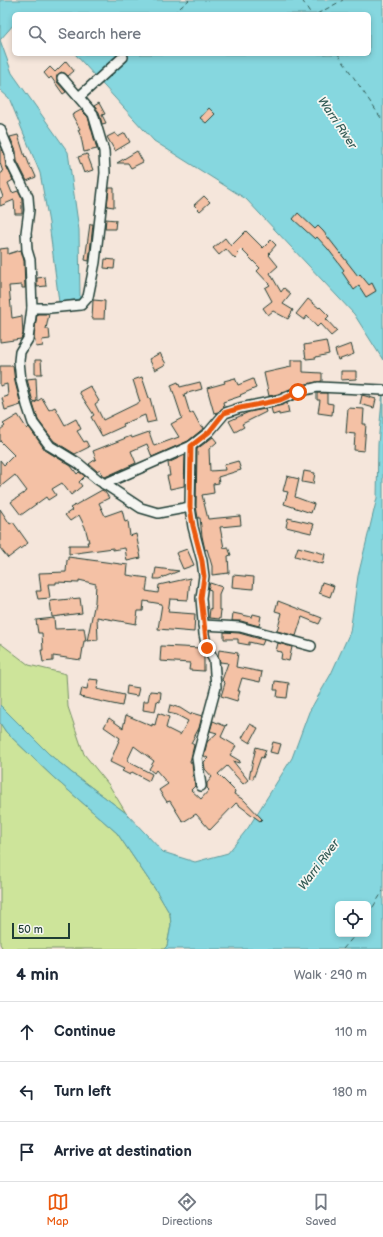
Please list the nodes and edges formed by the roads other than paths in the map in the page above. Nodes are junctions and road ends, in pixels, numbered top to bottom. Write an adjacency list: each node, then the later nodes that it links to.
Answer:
1 (123, 57): 3 (street)
2 (62, 78): 3 (street)
3 (79, 97): 5 (street)
4 (0, 129): 5 (street)
5 (32, 308): 8 (street)
6 (383, 390): 7 (street)
7 (191, 446): 8 (street); 9 (street)
8 (104, 484): 9 (street)
9 (190, 507): 10 (street)
10 (204, 625): 11 (street); 12 (street)
11 (311, 646)
12 (201, 786)

